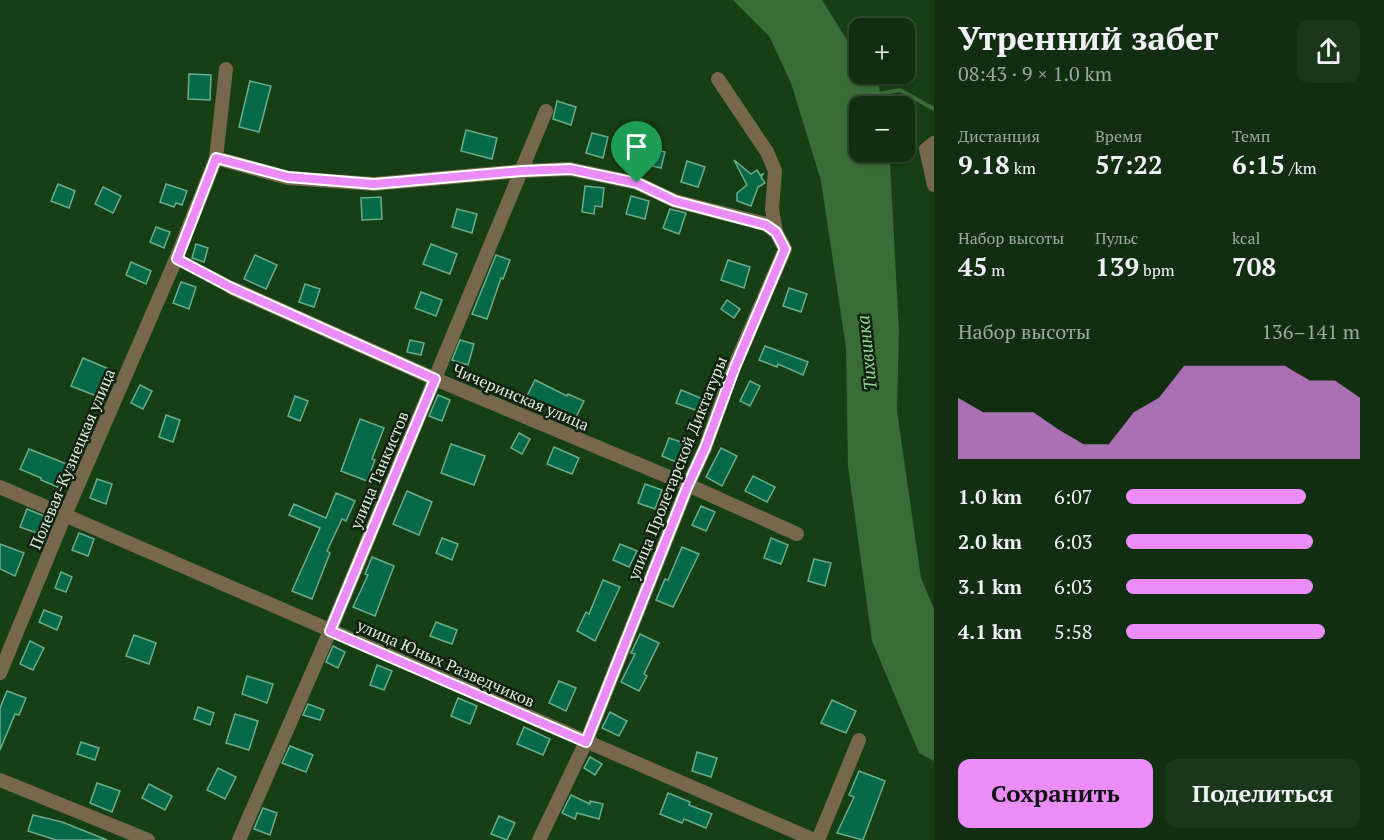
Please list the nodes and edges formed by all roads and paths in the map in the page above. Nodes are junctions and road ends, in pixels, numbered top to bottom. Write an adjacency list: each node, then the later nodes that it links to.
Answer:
1 (226, 69): 5 (street, Полевая-Кузнецкая улица)
2 (718, 79): 8 (street, улица Пролетарской Диктатуры)
3 (546, 111): 6 (street, улица Танкистов)
4 (934, 143): 7 (street)
5 (216, 158): 6 (street); 9 (street, Полевая-Кузнецкая улица)
6 (522, 171): 8 (street); 11 (street, улица Танкистов)
7 (934, 185)
8 (776, 232): 12 (street, улица Пролетарской Диктатуры)
9 (177, 259): 10 (lane); 14 (street, Полевая-Кузнецкая улица)
10 (232, 288): 11 (street, Чичеринская улица)
11 (435, 379): 12 (street, Чичеринская улица); 16 (street, улица Танкистов)
12 (688, 485): 15 (street, Чичеринская улица); 19 (street, улица Пролетарской Диктатуры)
13 (0, 487): 14 (street, улица Юных Разведчиков)
14 (65, 515): 16 (street, улица Юных Разведчиков); 17 (street, Полевая-Кузнецкая улица)
15 (797, 534)
16 (330, 631): 19 (street, улица Юных Разведчиков); 22 (street, улица Танкистов)
17 (0, 673)
18 (859, 740): 24 (street)
19 (586, 742): 23 (street, улица Пролетарской Диктатуры); 24 (street, улица Юных Разведчиков)
20 (0, 780): 21 (street)
21 (148, 840)
22 (239, 840)
23 (539, 840)
24 (816, 840)

